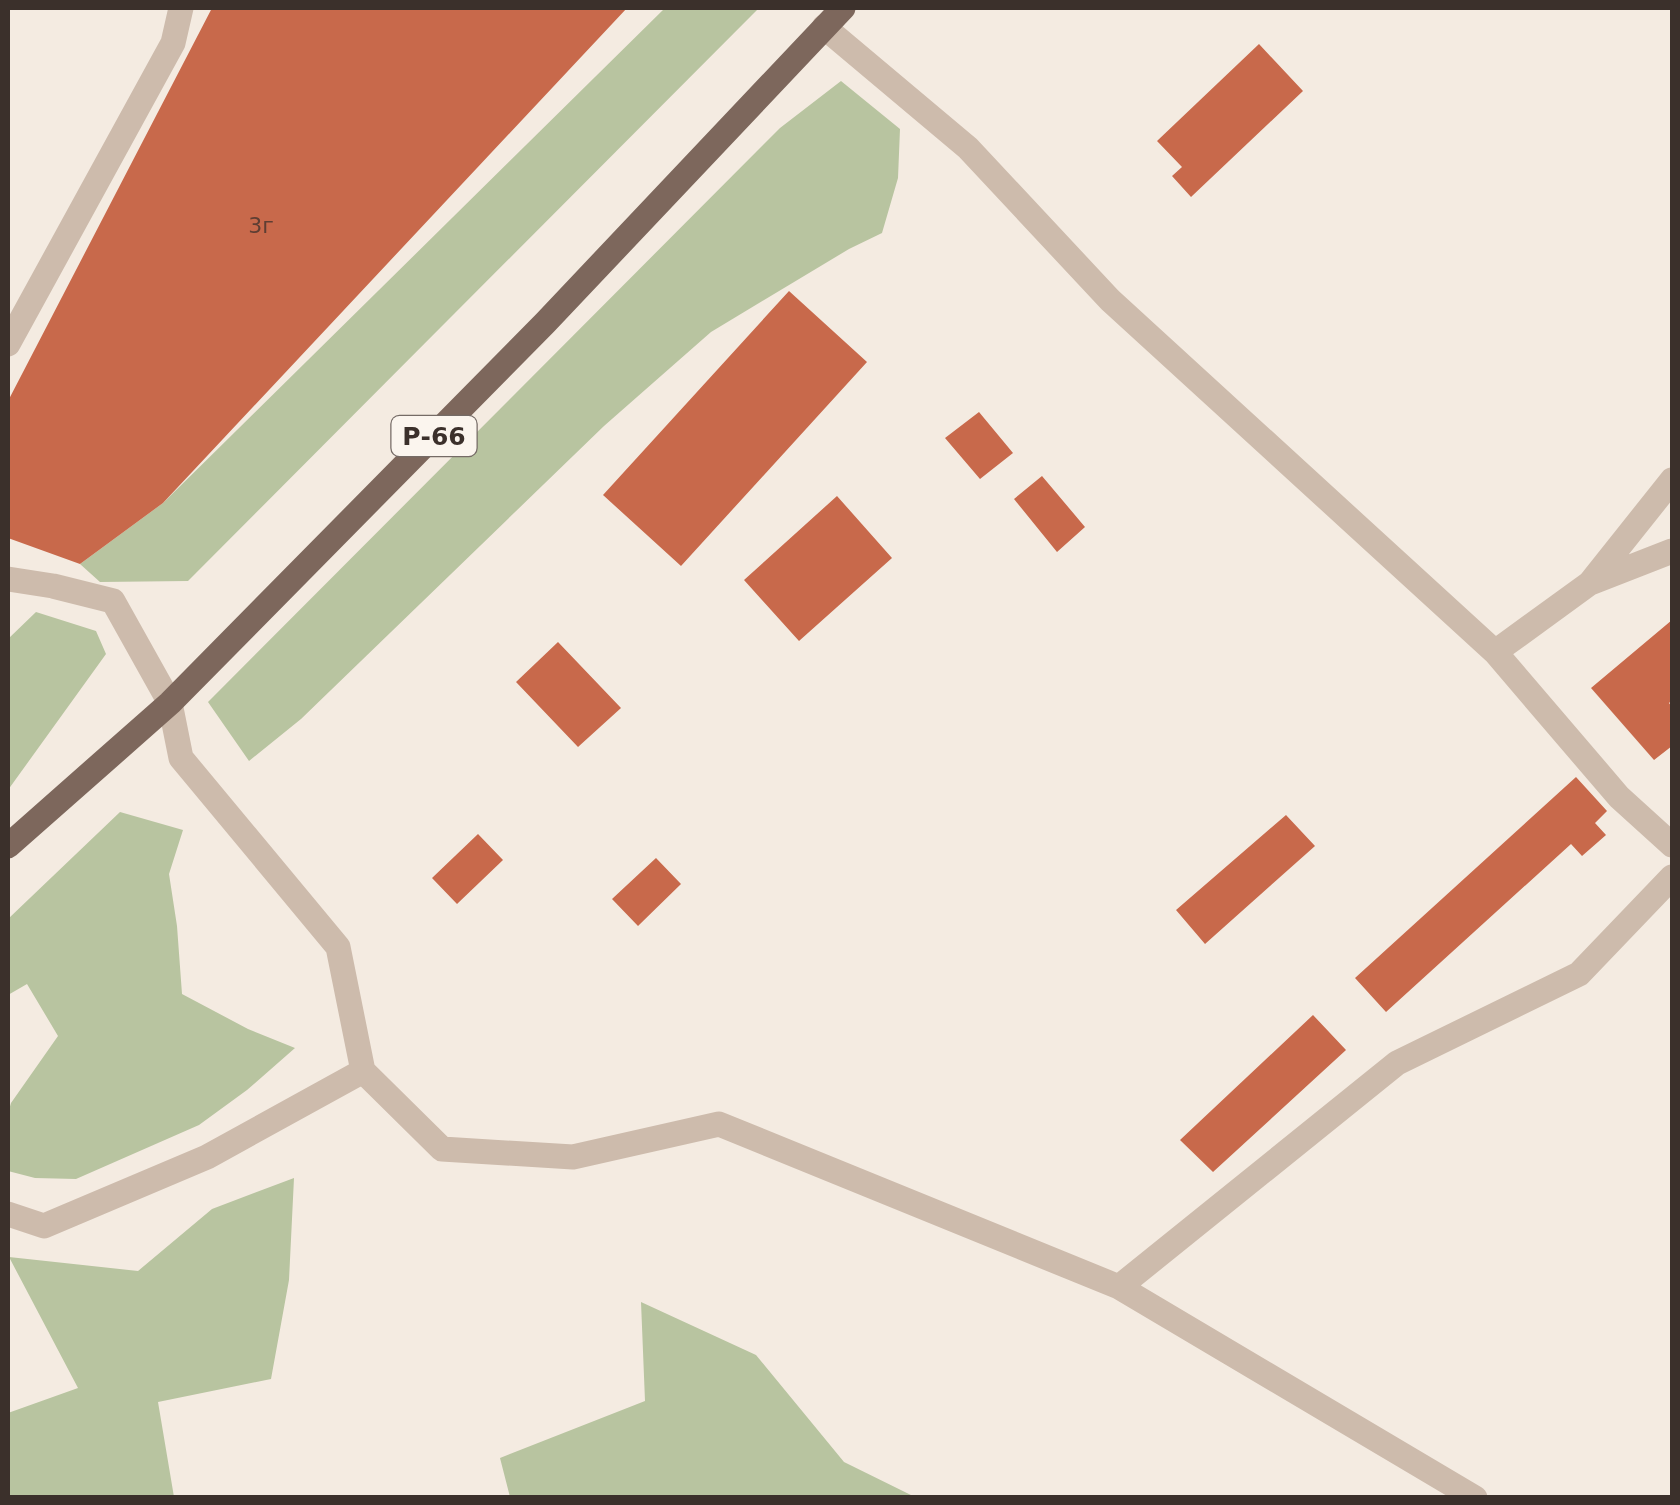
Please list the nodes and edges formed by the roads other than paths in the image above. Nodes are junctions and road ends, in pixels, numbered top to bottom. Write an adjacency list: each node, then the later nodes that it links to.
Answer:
1 (181, 8): 4 (street)
2 (843, 8): 3 (main road, Р-66)
3 (824, 27): 9 (street); 10 (main road, Р-66)
4 (8, 344)
5 (1672, 480): 8 (street)
6 (1672, 551): 8 (street)
7 (8, 579): 10 (street)
8 (1590, 583): 9 (street)
9 (1495, 652): 11 (street)
10 (170, 703): 12 (main road, Р-66); 14 (street)
11 (1672, 845)
12 (8, 846)
13 (1672, 877): 16 (street)
14 (363, 1072): 15 (street); 16 (street)
15 (8, 1214)
16 (1119, 1287): 17 (street)
17 (1475, 1498)

